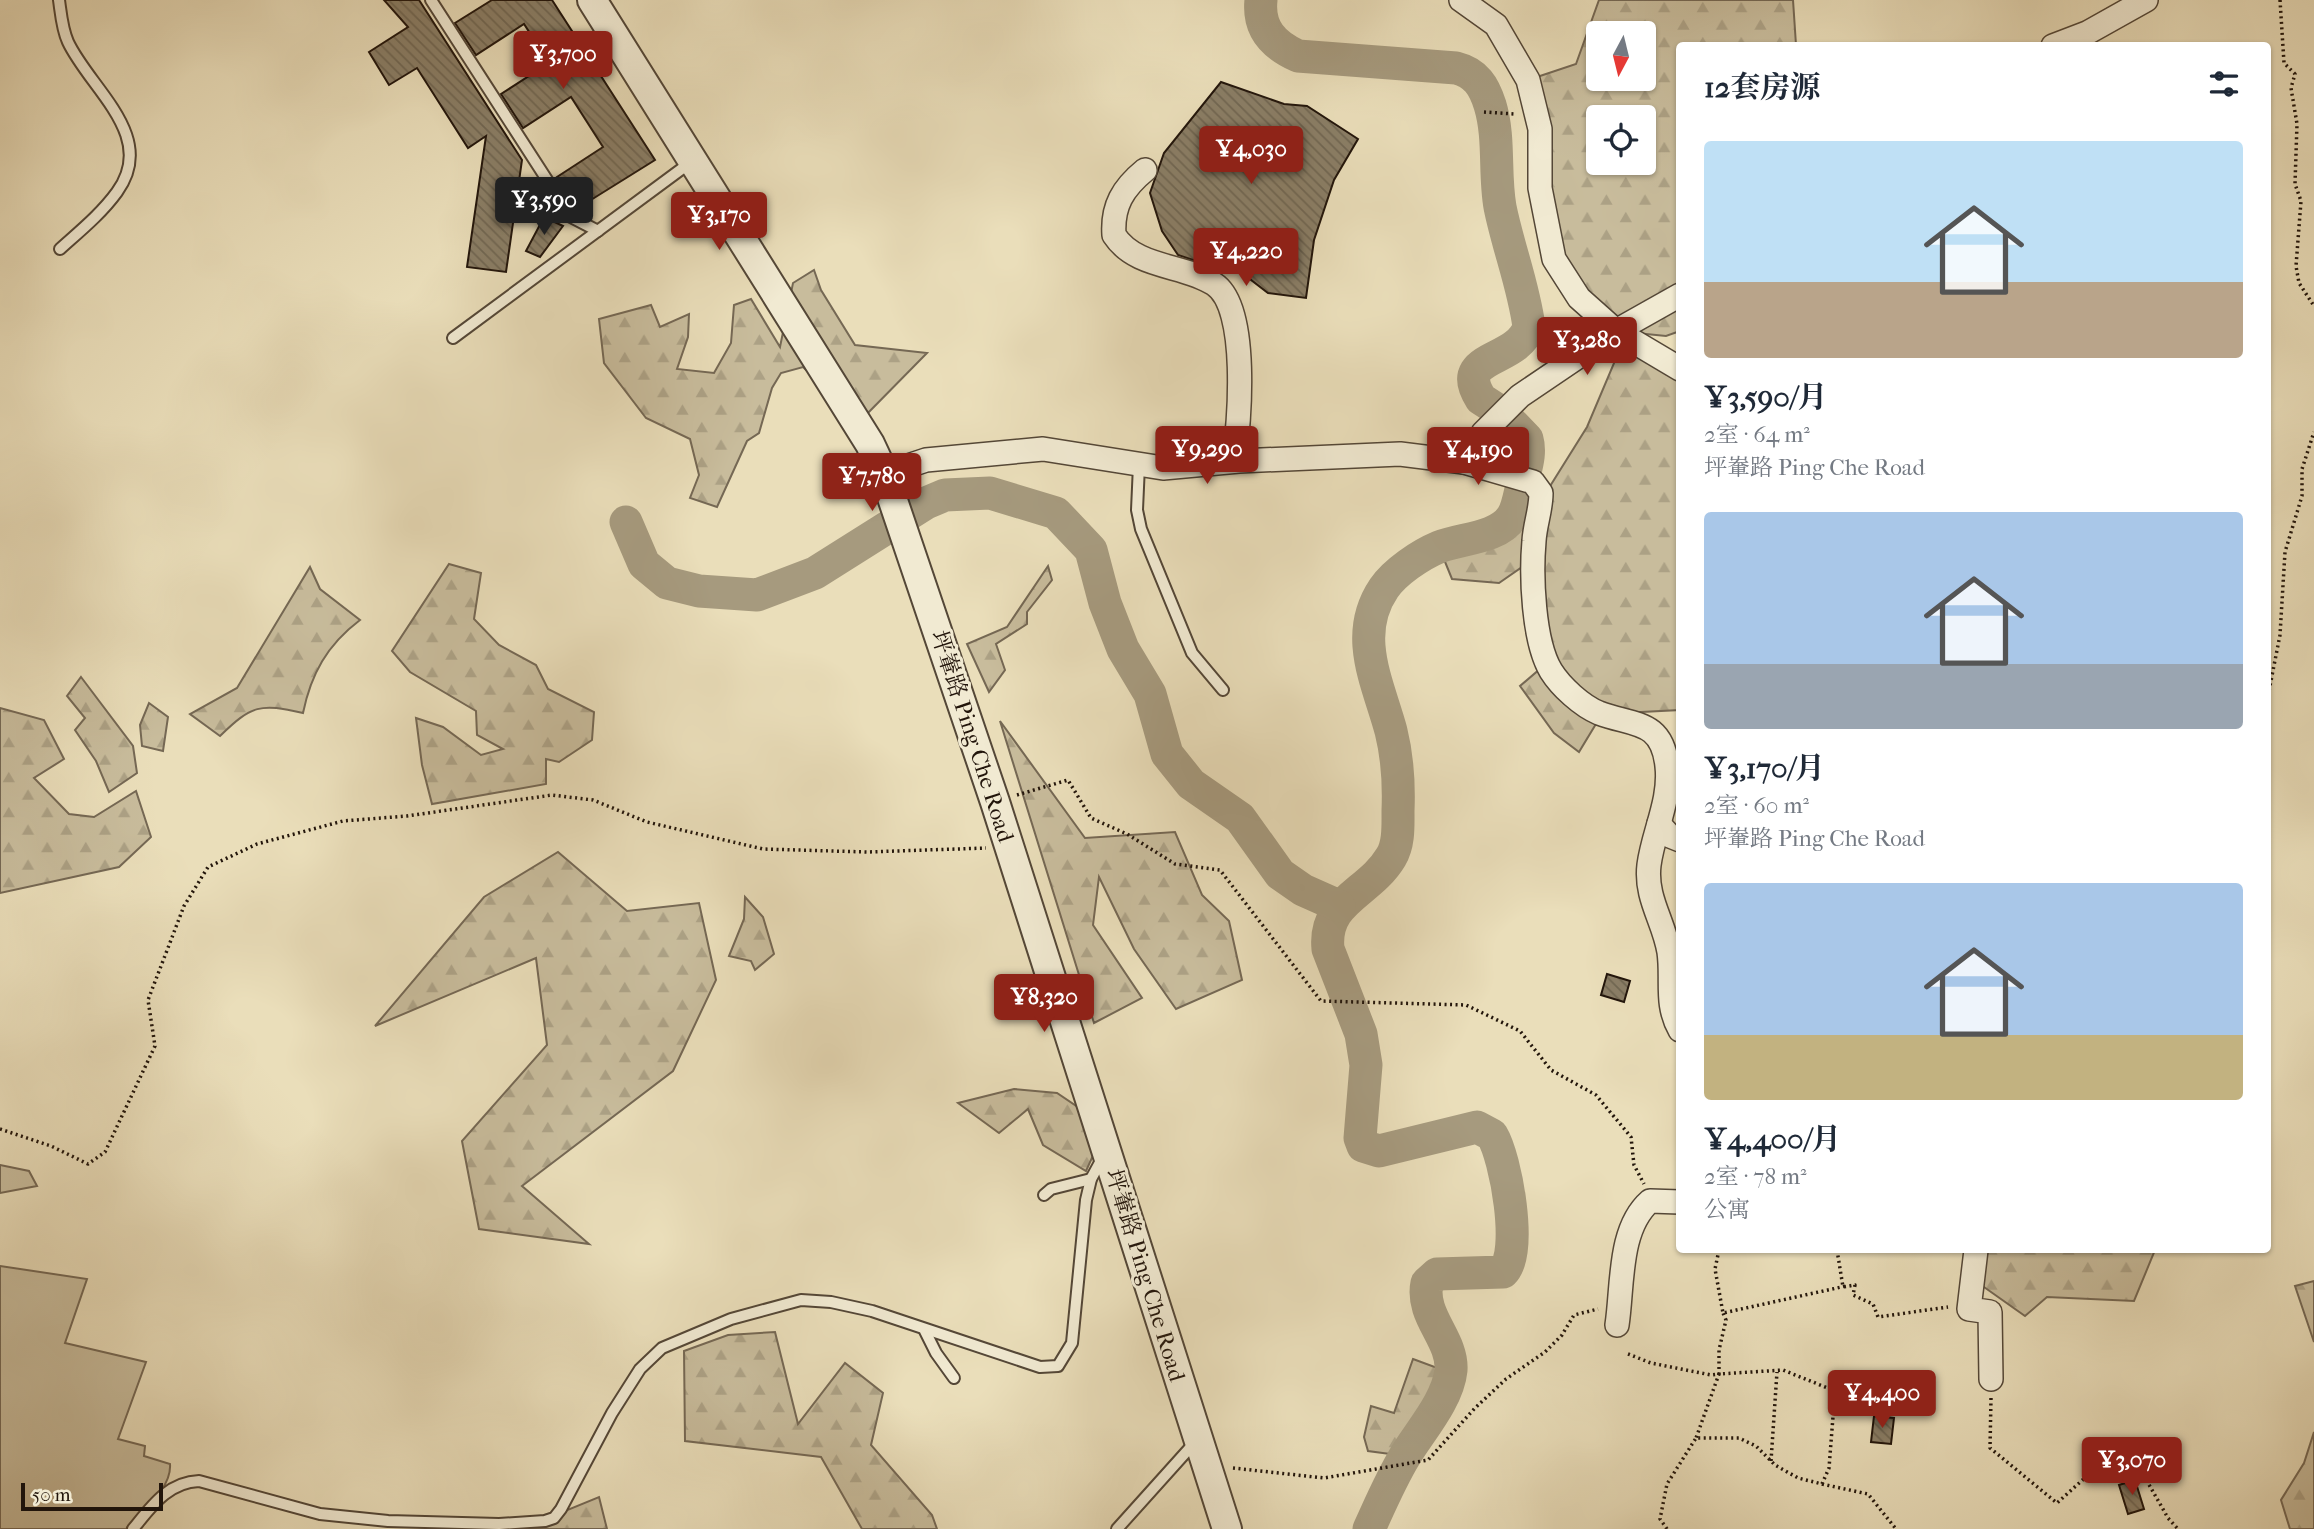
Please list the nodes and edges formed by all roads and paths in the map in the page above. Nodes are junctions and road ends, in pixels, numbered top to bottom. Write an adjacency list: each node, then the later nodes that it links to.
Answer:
1 (60, 0): 13 (lane)
2 (431, 0): 12 (lane)
3 (592, 0): 10 (street, 坪輋路 Ping Che Road)
4 (1461, 0): 16 (street)
5 (2146, 0): 7 (street)
6 (2280, 0): 15 (path)
7 (2063, 42)
8 (1484, 112): 9 (path)
9 (1517, 114)
10 (691, 162): 12 (lane); 23 (street, 坪輋路 Ping Che Road)
11 (1145, 170): 20 (street)
12 (598, 231): 17 (lane)
13 (61, 249)
14 (1676, 297): 16 (street)
15 (2314, 306)
16 (1616, 331): 18 (street); 21 (street)
17 (453, 338)
18 (1676, 367)
19 (2314, 432): 24 (path)
20 (1234, 461): 21 (street); 22 (street)
21 (1464, 462): 27 (street)
22 (1139, 465): 23 (street); 25 (lane)
23 (886, 479): 26 (street, 坪輋路 Ping Che Road)
24 (2271, 681)
25 (1223, 690)
26 (995, 802): 29 (street, 坪輋路 Ping Che Road); 35 (path)
27 (1659, 824): 28 (street); 30 (street)
28 (1676, 838)
29 (1009, 848): 31 (path); 32 (street, 坪輋路 Ping Che Road)
30 (1676, 1019)
31 (0, 1129)
32 (1106, 1148): 33 (lane); 51 (street, 坪輋路 Ping Che Road)
33 (1091, 1179): 34 (lane); 44 (lane)
34 (1044, 1195)
35 (1650, 1201): 36 (street); 43 (street)
36 (1676, 1202)
37 (1719, 1253): 42 (path)
38 (1837, 1253): 40 (path)
39 (1976, 1253): 41 (street)
40 (1846, 1286): 41 (path); 42 (path)
41 (1969, 1309): 49 (street)
42 (1722, 1311): 47 (path)
43 (1619, 1315): 53 (path)
44 (925, 1331): 48 (lane); 55 (lane)
45 (1628, 1354): 47 (path)
46 (1777, 1371): 47 (path); 52 (path); 54 (path)
47 (1719, 1374): 50 (path)
48 (954, 1378)
49 (1991, 1379): 60 (path)
50 (1696, 1438): 52 (path); 58 (path)
51 (1197, 1439): 56 (lane); 57 (street, 坪輋路 Ping Che Road)
52 (1770, 1461): 54 (path)
53 (1220, 1467)
54 (1822, 1484): 59 (path)
55 (133, 1529)
56 (1117, 1529)
57 (1227, 1529)
58 (1667, 1529)
59 (1896, 1529)
60 (2178, 1529)

